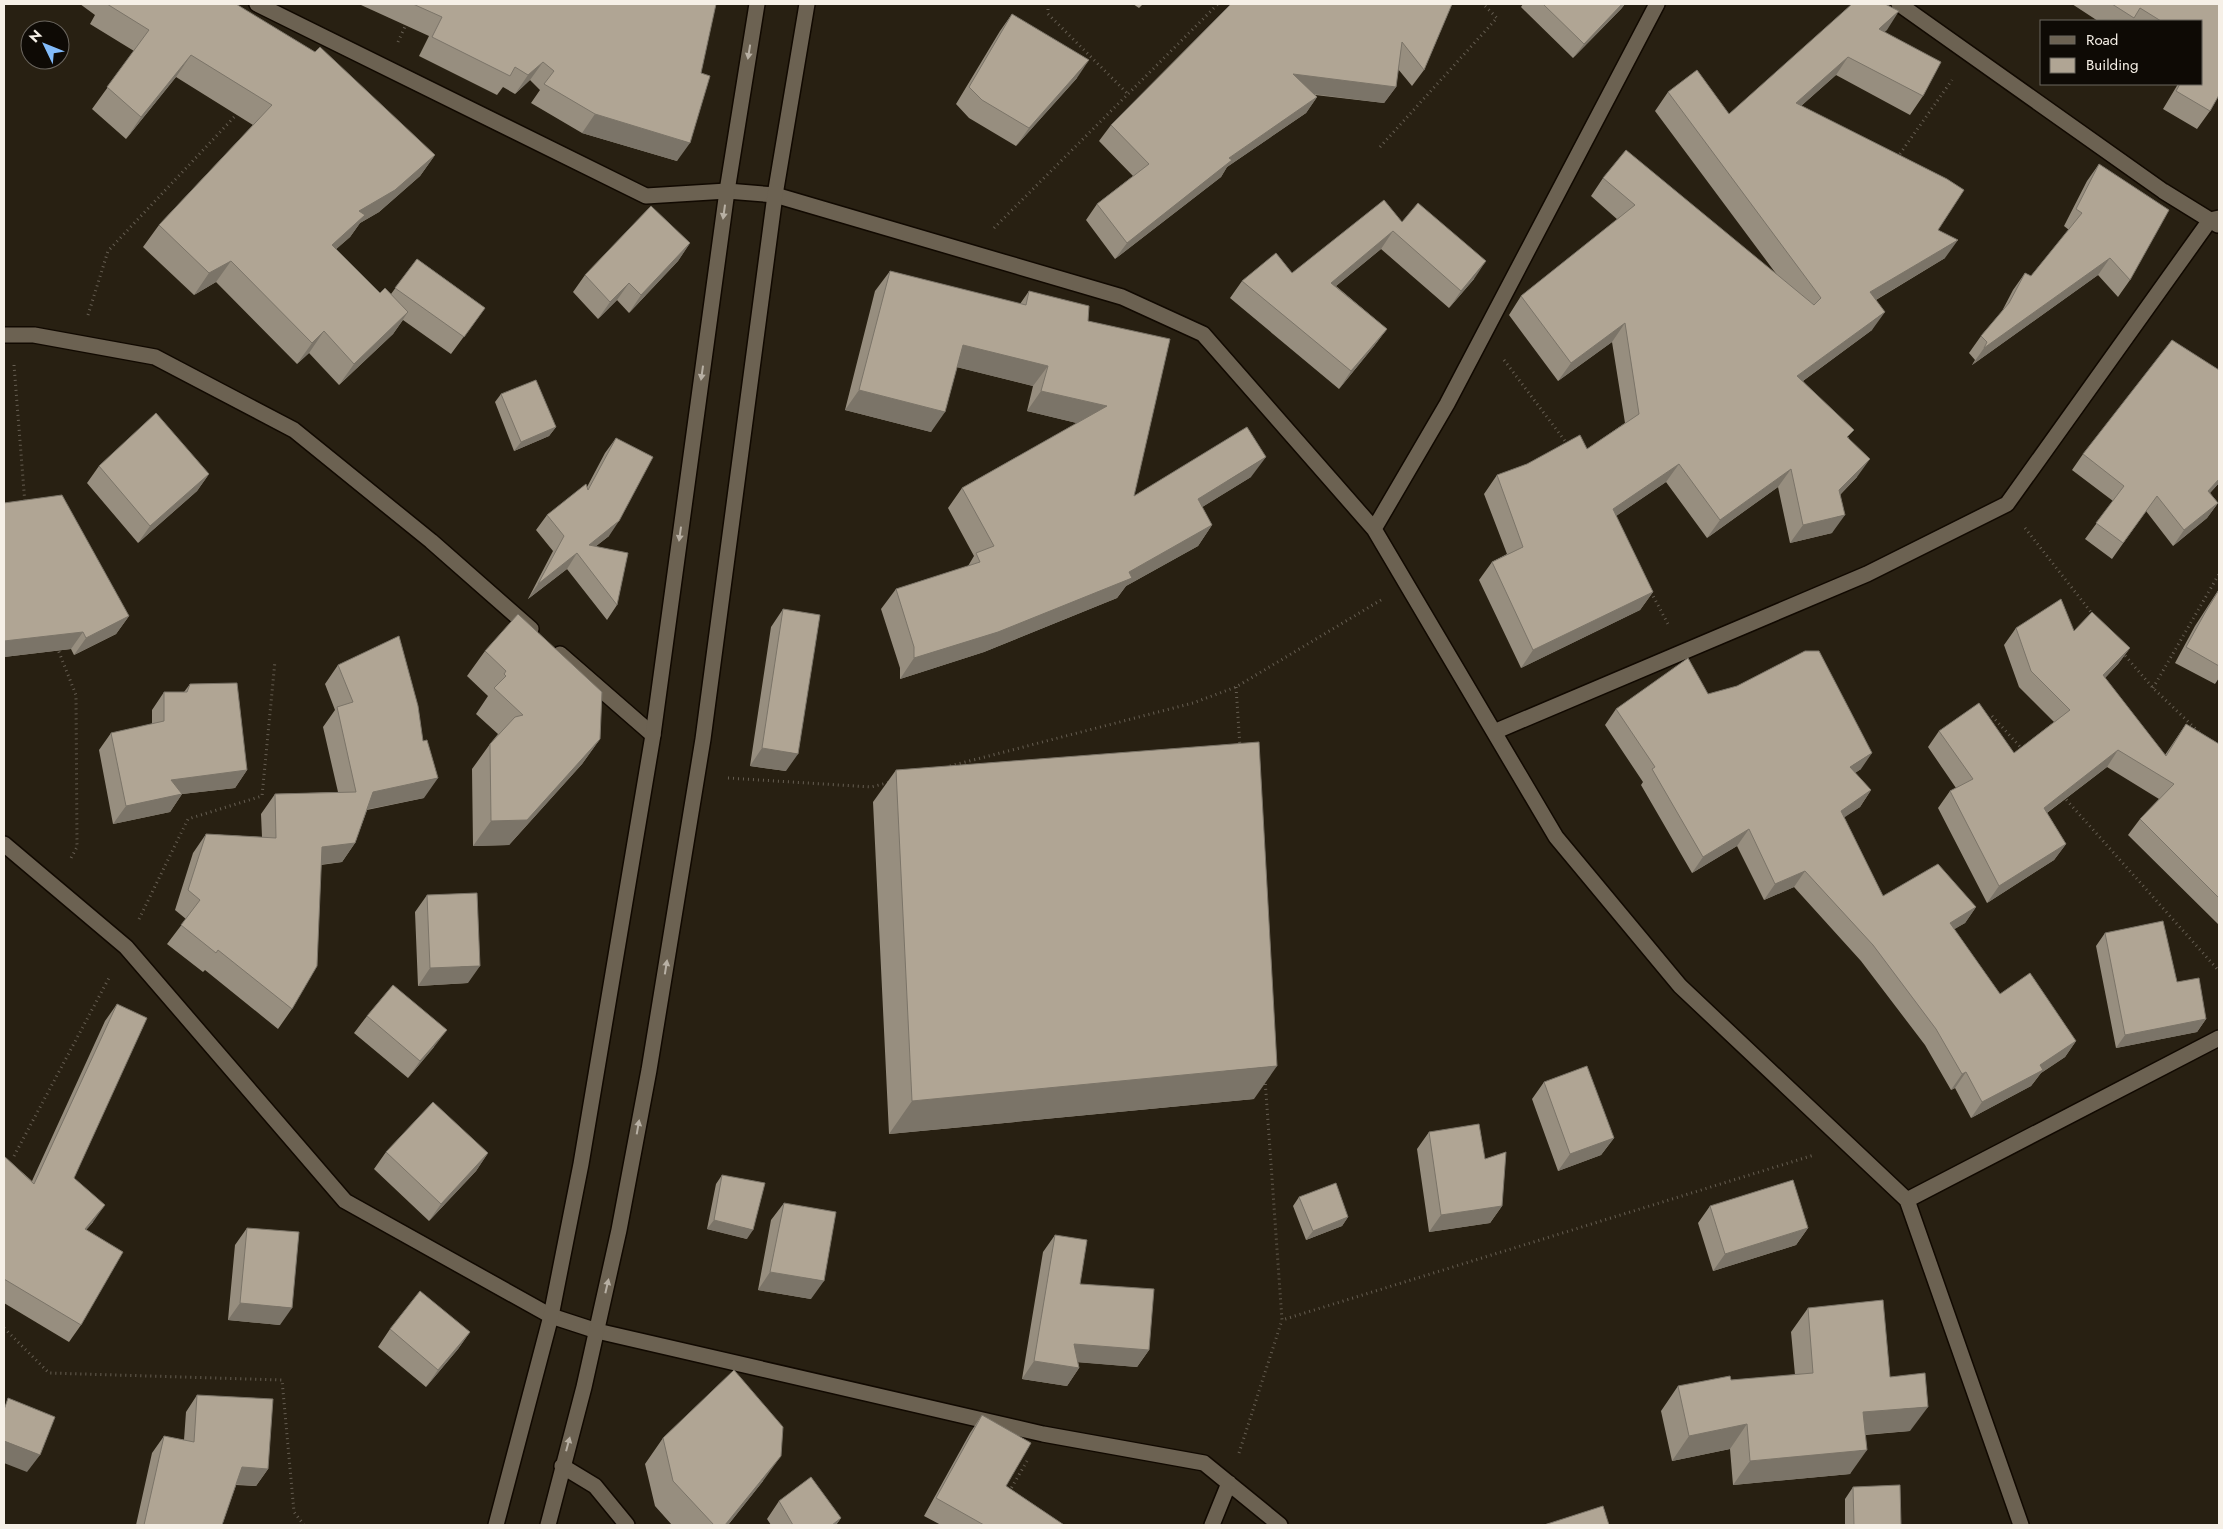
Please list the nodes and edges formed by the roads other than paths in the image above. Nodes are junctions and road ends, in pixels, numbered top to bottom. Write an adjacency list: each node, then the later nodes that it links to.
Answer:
1 (257, 4): 6 (street)
2 (757, 4): 6 (street, one-way to 6)
3 (807, 4): 7 (street)
4 (1657, 4): 10 (street)
5 (1899, 4): 8 (street)
6 (727, 191): 7 (street); 12 (street, one-way to 12)
7 (775, 195): 10 (street); 17 (street, one-way to 7)
8 (2216, 221): 11 (street)
9 (7, 335): 12 (street)
10 (1374, 529): 11 (street)
11 (1494, 732): 15 (street)
12 (653, 735): 16 (street)
13 (4, 844): 16 (street)
14 (2219, 1038): 15 (street)
15 (1907, 1200): 25 (street)
16 (551, 1316): 17 (street); 20 (street)
17 (596, 1331): 18 (street, one-way to 17); 19 (street)
18 (562, 1466): 21 (street); 22 (street)
19 (1229, 1483): 23 (street); 24 (street)
20 (496, 1525)
21 (548, 1525)
22 (627, 1525)
23 (1212, 1525)
24 (1280, 1525)
25 (2021, 1525)

